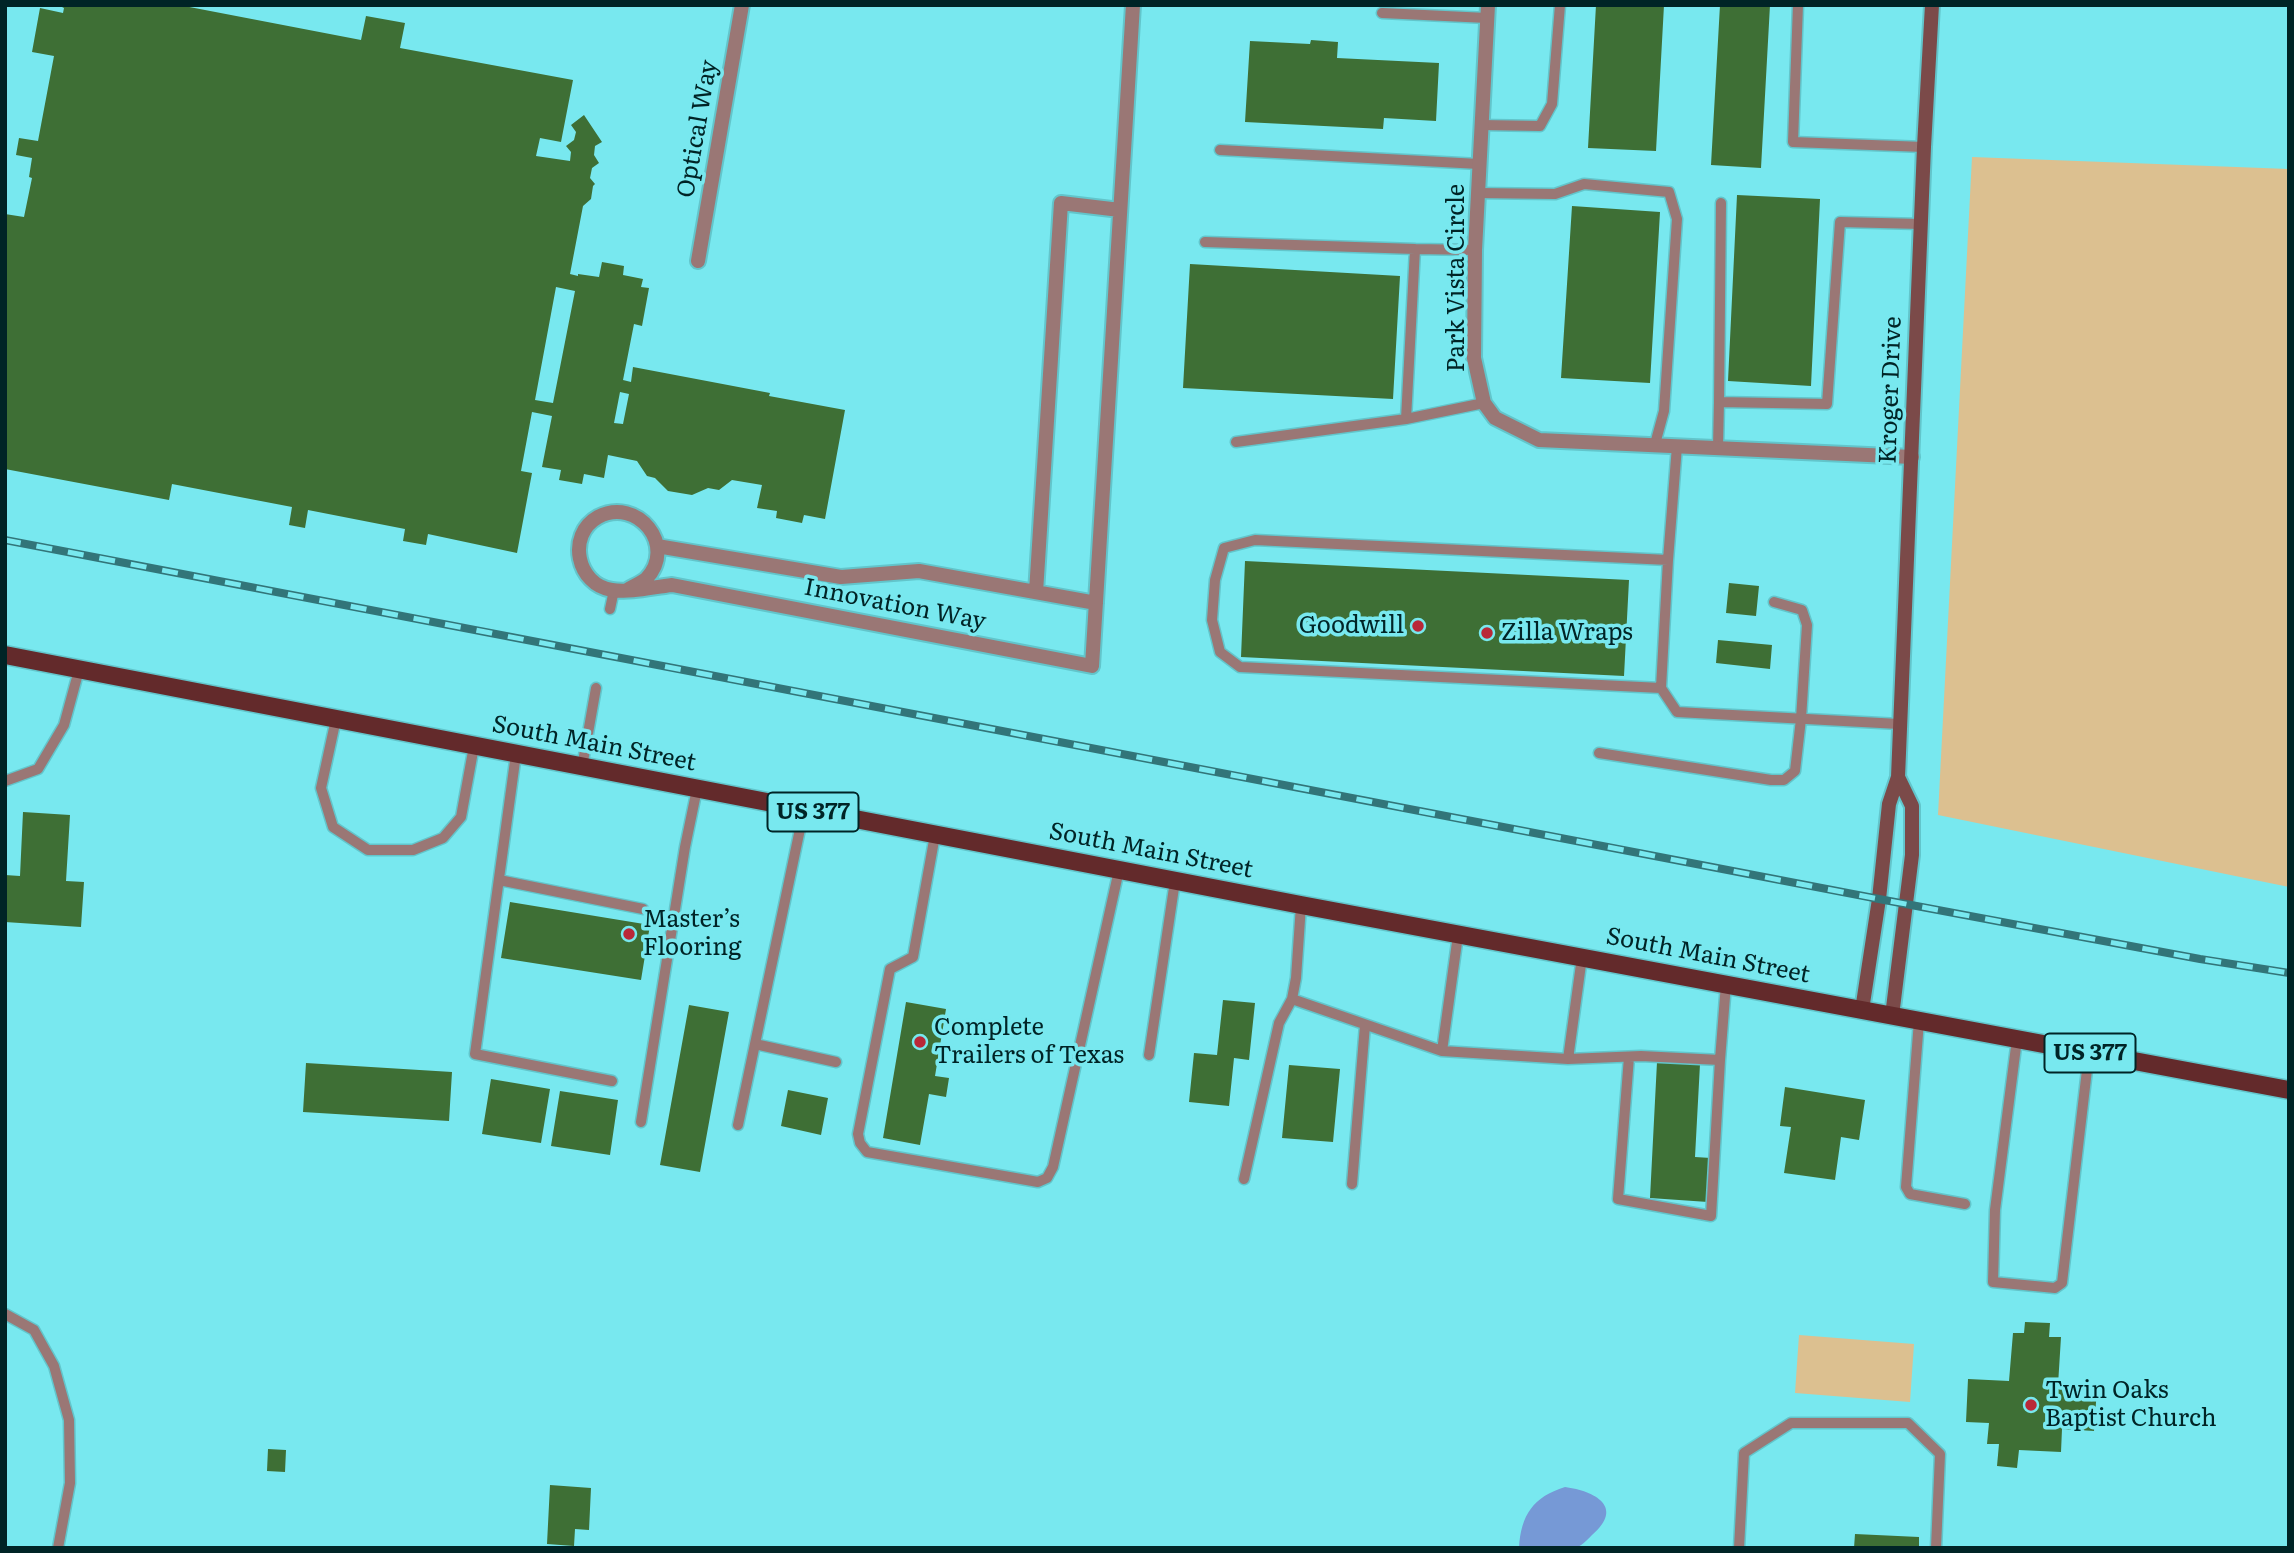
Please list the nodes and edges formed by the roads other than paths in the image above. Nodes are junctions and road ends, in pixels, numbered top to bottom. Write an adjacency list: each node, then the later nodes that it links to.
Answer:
1 (742, 5): 19 (street, Optical Way)
2 (1133, 5): 14 (street, Innovation Way)
3 (1560, 5): 8 (lane)
4 (1798, 5): 9 (lane)
5 (1932, 5): 9 (main road, Kroger Drive)
6 (1487, 12): 7 (lane); 8 (street, Park Vista Circle)
7 (1382, 13)
8 (1482, 124): 11 (street, Park Vista Circle)
9 (1924, 147): 15 (main road, Kroger Drive)
10 (1220, 150): 11 (lane)
11 (1479, 164): 12 (street, Park Vista Circle)
12 (1478, 193): 18 (street, Park Vista Circle); 24 (lane)
13 (1721, 203): 20 (lane)
14 (1120, 210): 31 (street); 33 (street, Innovation Way)
15 (1921, 224): 20 (lane); 27 (main road, Kroger Drive)
16 (1205, 242): 17 (lane)
17 (1415, 249): 18 (lane); 22 (lane)
18 (1475, 250): 21 (street, Park Vista Circle)
19 (698, 261)
20 (1719, 402): 26 (lane)
21 (1483, 403): 22 (lane); 24 (street, Park Vista Circle)
22 (1406, 419): 23 (lane)
23 (1236, 442)
24 (1654, 444): 25 (street, Park Vista Circle)
25 (1678, 446): 26 (street, Park Vista Circle); 29 (lane)
26 (1718, 447): 27 (street, Park Vista Circle)
27 (1912, 457): 41 (main road, Kroger Drive)
28 (657, 546): 30 (street); 30 (street); 31 (street, Innovation Way)
29 (1668, 560): 38 (lane); 38 (lane)
30 (620, 590): 33 (street, Innovation Way); 34 (lane)
31 (1036, 592): 33 (street, Innovation Way)
32 (1774, 602): 40 (lane)
33 (1096, 603)
34 (610, 609)
35 (5, 655): 36 (main road, South Main Street / US 377)
36 (79, 670): 39 (main road, South Main Street / US 377); 47 (lane)
37 (596, 688): 45 (lane)
38 (1661, 688): 40 (lane)
39 (335, 719): 42 (main road, South Main Street / US 377); 42 (lane)
40 (1801, 719): 41 (lane); 44 (lane)
41 (1899, 724): 46 (main road, Kroger Drive)
42 (474, 746): 43 (main road, South Main Street / US 377)
43 (516, 754): 45 (main road, South Main Street / US 377); 52 (lane)
44 (1599, 754)
45 (582, 767): 48 (main road, South Main Street / US 377)
46 (1898, 777): 60 (main road, Kroger Drive); 61 (main road, Kroger Drive)
47 (5, 781)
48 (697, 789): 49 (main road, South Main Street / US 377); 75 (lane)
49 (804, 810): 50 (main road, South Main Street / US 377); 65 (lane)
50 (935, 835): 51 (main road, South Main Street / US 377); 51 (lane)
51 (1119, 870): 53 (main road, South Main Street / US 377)
52 (499, 880): 55 (lane); 73 (lane)
53 (1175, 881): 54 (main road, South Main Street / US 377); 68 (lane)
54 (1301, 905): 56 (main road, South Main Street / US 377); 59 (lane)
55 (643, 909)
56 (1458, 935): 57 (main road, South Main Street / US 377); 66 (lane)
57 (1582, 957): 58 (main road, South Main Street / US 377); 70 (lane)
58 (1726, 984): 60 (main road, South Main Street / US 377); 71 (lane)
59 (1292, 999): 63 (lane); 77 (lane)
60 (1862, 1010): 61 (main road, South Main Street / US 377)
61 (1892, 1016): 62 (main road, South Main Street / US 377)
62 (1919, 1021): 64 (main road, South Main Street / US 377); 79 (lane)
63 (1365, 1025): 66 (lane); 78 (lane)
64 (2017, 1039): 67 (main road, South Main Street / US 377); 67 (lane)
65 (755, 1044): 72 (lane); 76 (lane)
66 (1442, 1051): 70 (lane)
67 (2089, 1053): 74 (main road, South Main Street / US 377)
68 (1149, 1055)
69 (1629, 1057): 70 (lane); 71 (lane); 71 (lane)
70 (1568, 1059)
71 (1720, 1060)
72 (836, 1062)
73 (612, 1081)
74 (2289, 1090)
75 (641, 1122)
76 (738, 1125)
77 (1244, 1179)
78 (1352, 1184)
79 (1965, 1204)
80 (5, 1314): 81 (lane)
81 (58, 1548)
82 (1739, 1548): 83 (lane)
83 (1936, 1548)

